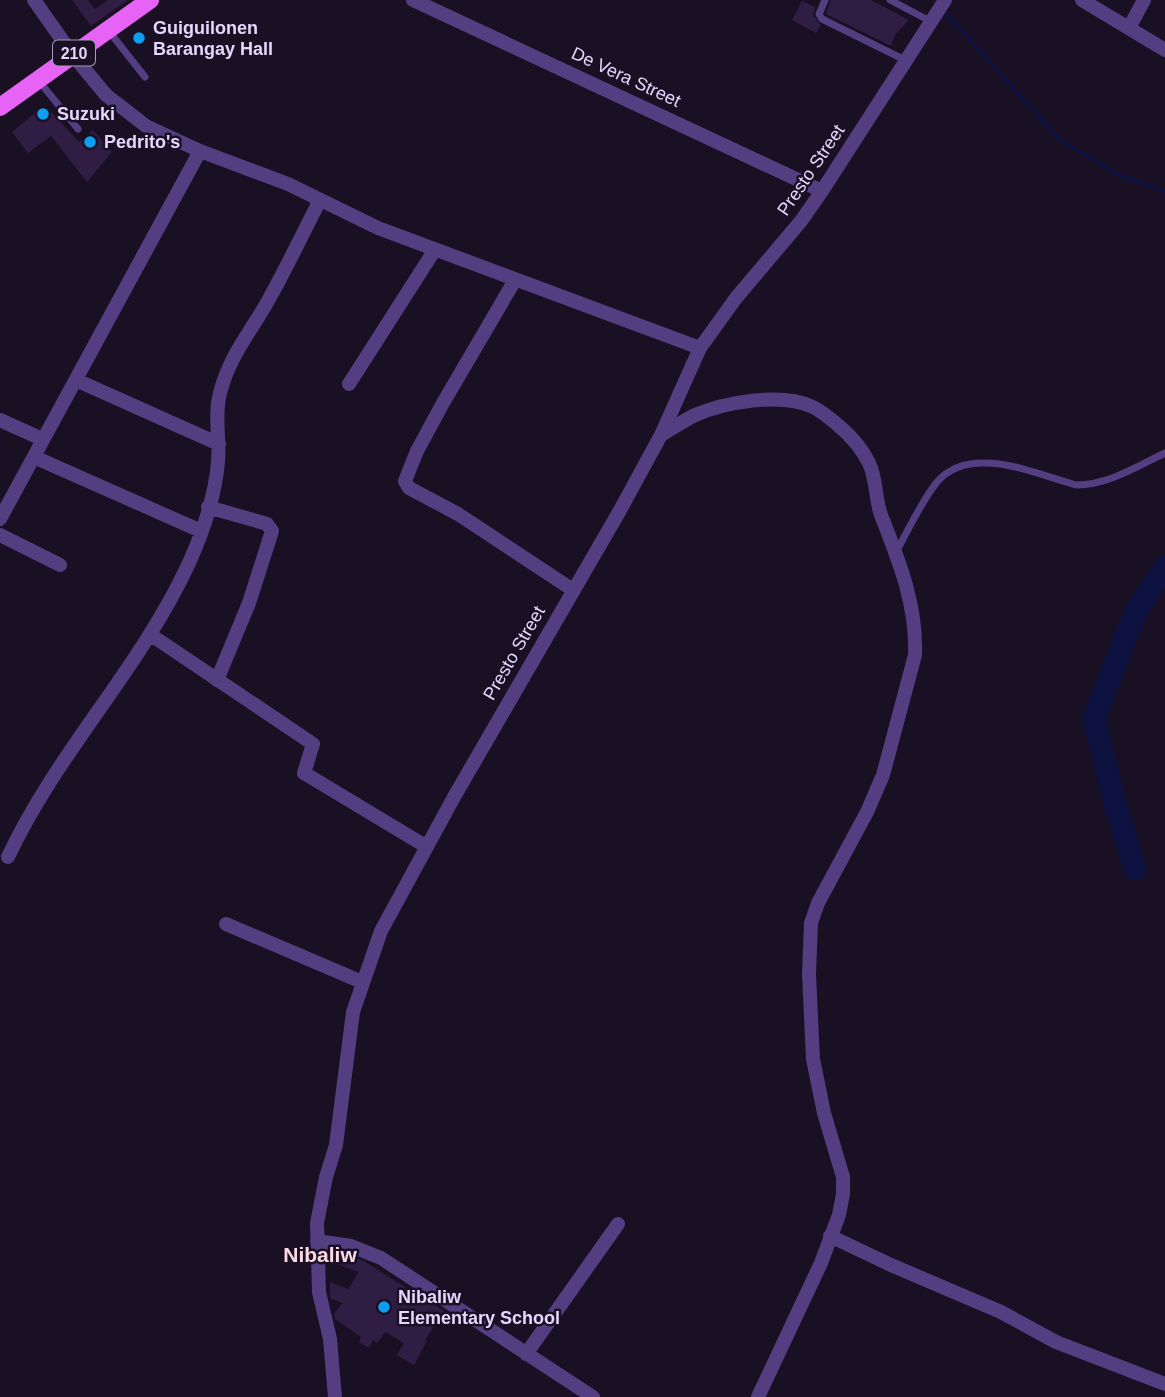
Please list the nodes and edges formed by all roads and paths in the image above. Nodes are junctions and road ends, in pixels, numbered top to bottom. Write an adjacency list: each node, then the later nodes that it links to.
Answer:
1 (34, 0): 13 (street)
2 (150, 0): 11 (main road, 210)
3 (413, 0): 20 (street, De Vera Street)
4 (825, 0): 14 (lane)
5 (890, 0): 9 (lane)
6 (945, 0): 9 (street, Presto Street)
7 (1082, 0): 10 (street)
8 (1144, 0): 10 (street)
9 (932, 20): 14 (street, Presto Street)
10 (1129, 28): 12 (street)
11 (108, 30): 13 (main road, 210); 15 (lane)
12 (1165, 50)
13 (72, 54): 16 (main road, 210); 19 (street)
14 (905, 60): 20 (street, Presto Street)
15 (145, 77)
16 (38, 79): 17 (main road, 210); 18 (lane)
17 (0, 107)
18 (78, 129)
19 (201, 151): 21 (street); 25 (street)
20 (822, 191): 24 (street, Presto Street)
21 (320, 200): 22 (street); 30 (street)
22 (434, 251): 23 (street); 26 (street)
23 (514, 280): 24 (street); 39 (street)
24 (700, 348): 28 (street, Presto Street)
25 (76, 380): 29 (street); 30 (street)
26 (349, 384)
27 (0, 420): 29 (street)
28 (660, 435): 37 (street); 39 (street, Presto Street)
29 (43, 439): 32 (street)
30 (219, 444): 33 (street)
31 (1165, 453): 37 (lane)
32 (34, 457): 34 (street); 35 (street)
33 (208, 507): 35 (street); 41 (street)
34 (0, 519)
35 (201, 531): 40 (street)
36 (0, 536): 38 (street)
37 (895, 553): 47 (street)
38 (60, 565)
39 (573, 590): 42 (street, Presto Street)
40 (150, 635): 41 (street); 43 (street)
41 (217, 680): 42 (street)
42 (427, 846): 45 (street, Presto Street)
43 (8, 857)
44 (226, 924): 45 (street)
45 (362, 982): 48 (street, Presto Street)
46 (618, 1224): 49 (street)
47 (831, 1236): 50 (street); 51 (street)
48 (317, 1241): 49 (street); 52 (street, Presto Street)
49 (526, 1354): 53 (street)
50 (1165, 1384)
51 (760, 1394): 54 (street)
52 (335, 1397)
53 (593, 1397)
54 (775, 1397)

